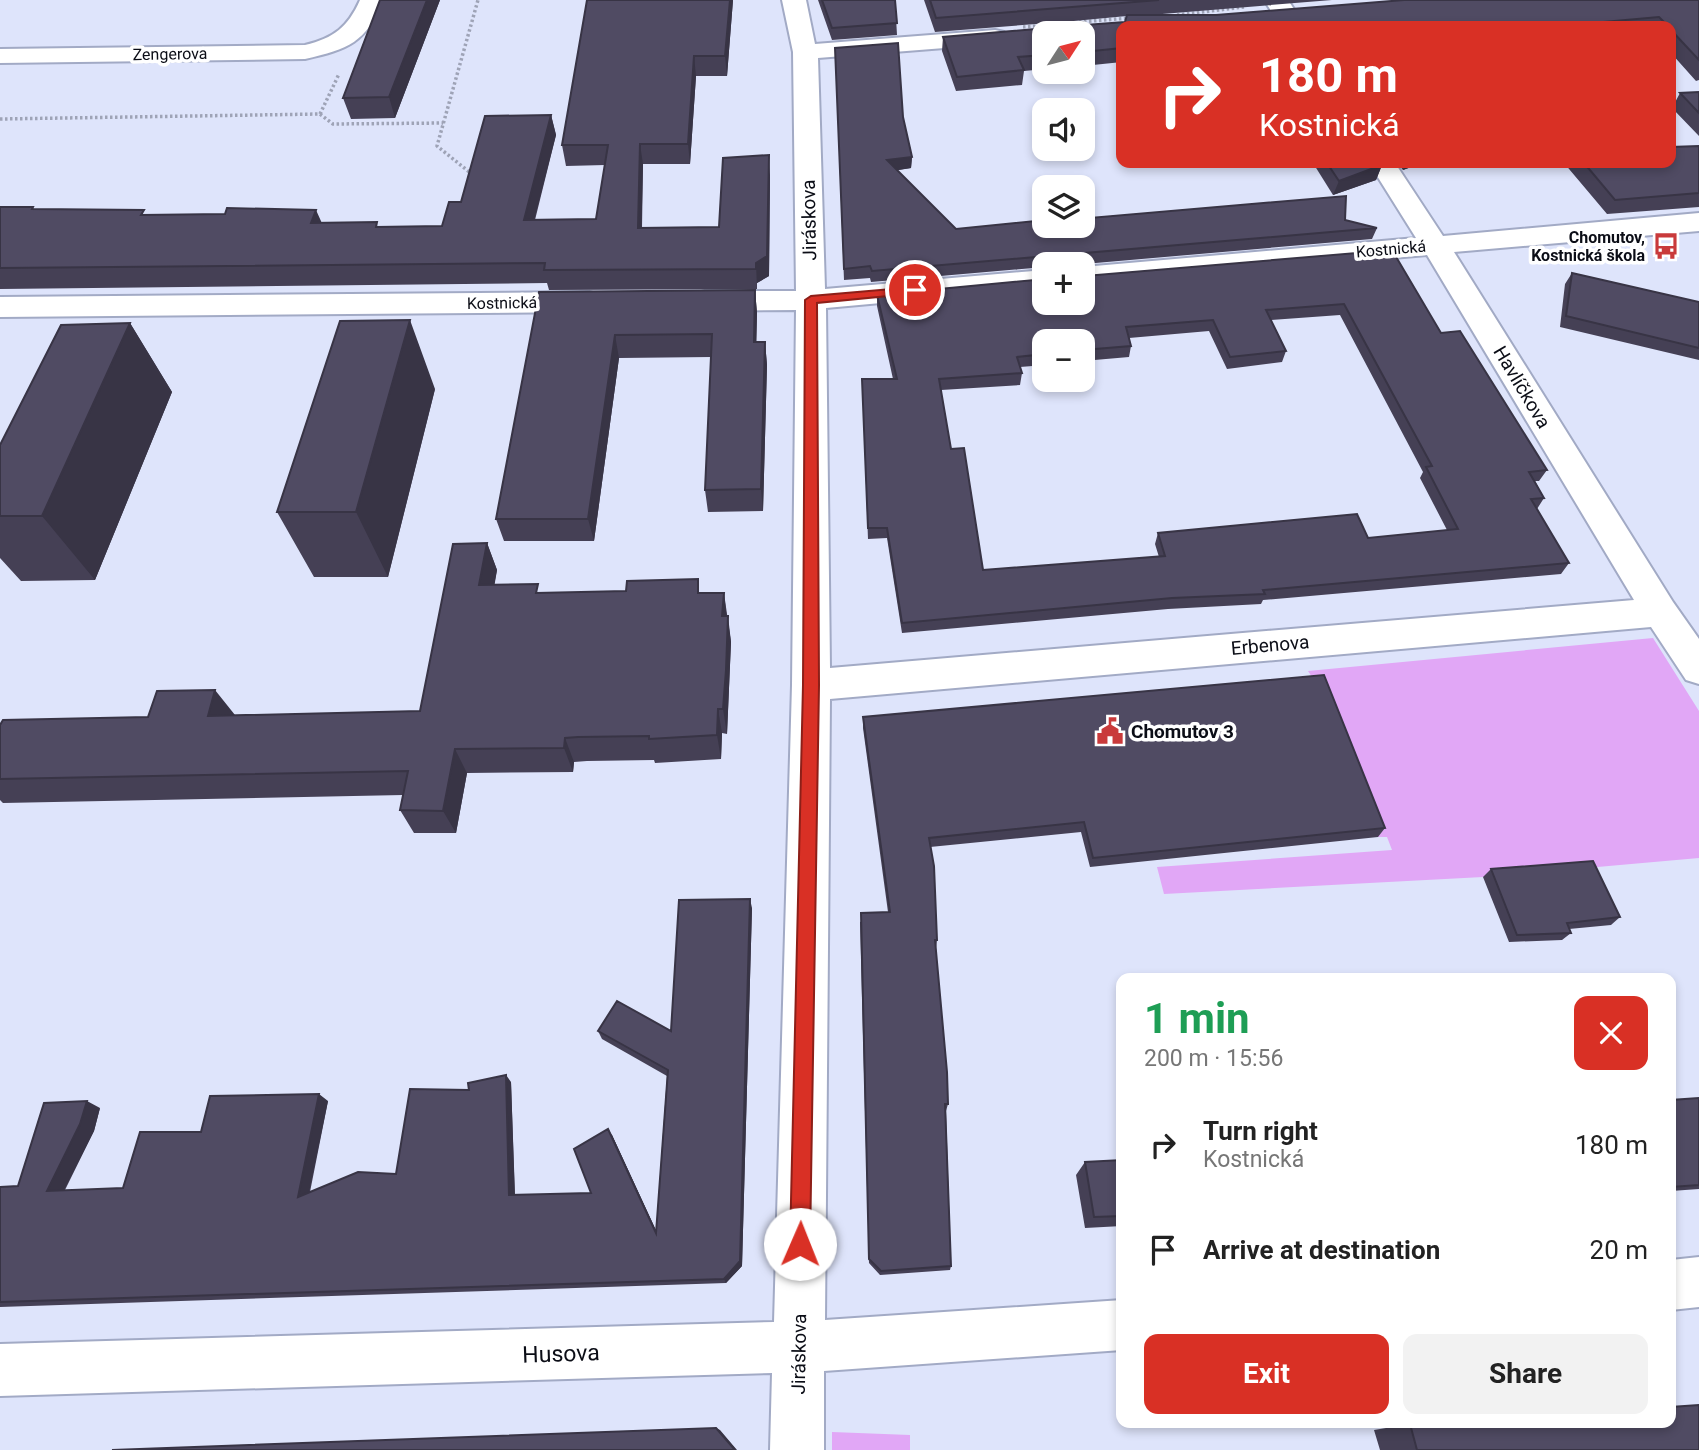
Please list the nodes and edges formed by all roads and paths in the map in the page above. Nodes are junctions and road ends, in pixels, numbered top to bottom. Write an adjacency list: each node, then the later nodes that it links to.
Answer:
1 (372, 0): 6 (street, Zengerova)
2 (478, 0): 8 (path)
3 (794, 0): 5 (street, Jiráskova)
4 (1012, 36): 5 (street)
5 (805, 52): 15 (street, Jiráskova)
6 (0, 56)
7 (0, 119): 8 (path)
8 (443, 123): 10 (path)
9 (1385, 168): 12 (street, Havlíčkova)
10 (478, 178)
11 (1699, 222): 12 (street, Kostnická)
12 (1436, 245): 13 (street, Kostnická); 19 (street, Havlíčkova)
13 (1095, 275)
14 (1032, 280): 15 (street)
15 (811, 300): 16 (street); 21 (street, Jiráskova)
16 (671, 301)
17 (616, 302): 18 (street, Kostnická)
18 (0, 307)
19 (1660, 612): 20 (street); 21 (street, Erbenova)
20 (1699, 669)
21 (811, 685): 25 (street, Jiráskova)
22 (1699, 1283): 23 (street)
23 (1676, 1284)
24 (1116, 1325): 25 (street, Husova)
25 (800, 1347): 26 (street, Husova); 27 (street, Jiráskova)
26 (0, 1370)
27 (797, 1450)

